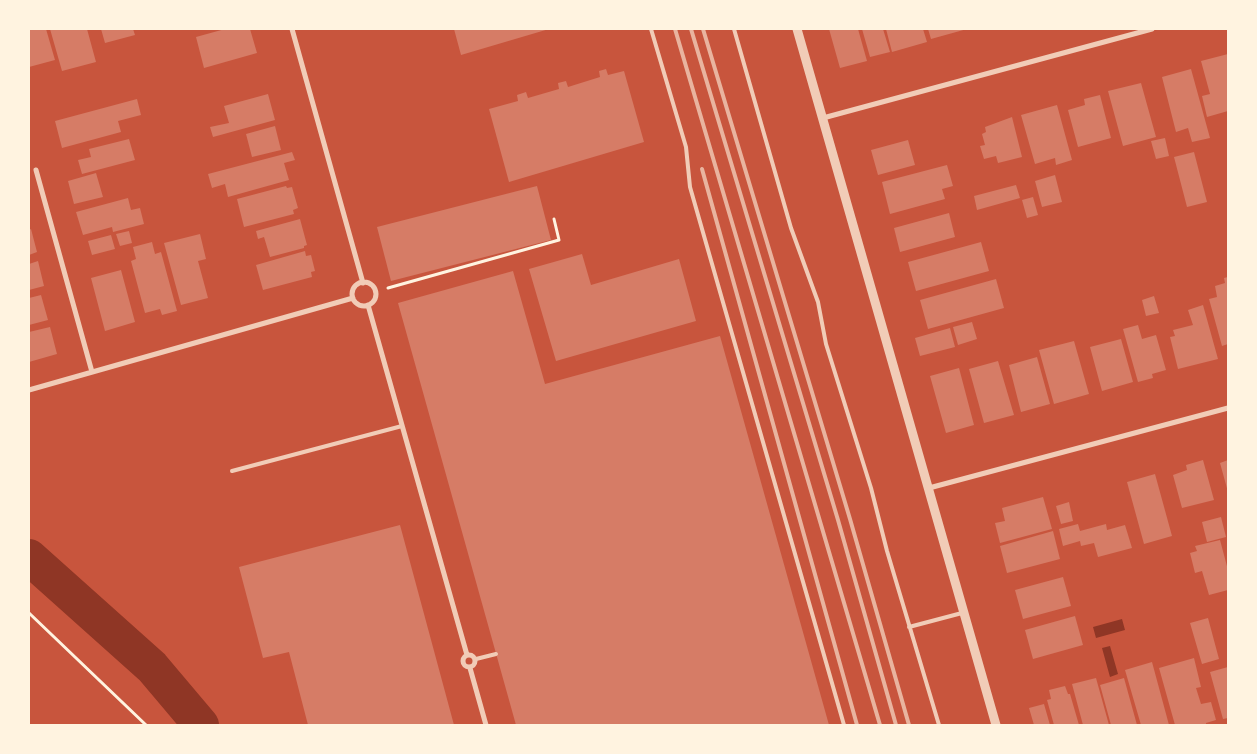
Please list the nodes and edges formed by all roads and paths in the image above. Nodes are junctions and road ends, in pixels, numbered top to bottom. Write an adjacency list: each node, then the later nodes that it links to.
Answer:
1 (292, 29): 9 (street)
2 (651, 29): 28 (lane)
3 (734, 29): 21 (lane)
4 (797, 29): 6 (street)
5 (1152, 29): 6 (street)
6 (823, 118): 18 (street)
7 (36, 170): 13 (street)
8 (554, 219): 10 (path)
9 (363, 283): 11 (street); 12 (street)
10 (388, 288)
11 (353, 298): 12 (street); 13 (street)
12 (368, 305): 16 (street)
13 (92, 372): 14 (street)
14 (29, 390)
15 (1228, 408): 18 (street)
16 (402, 426): 17 (lane); 23 (street)
17 (232, 471)
18 (929, 488): 19 (street)
19 (964, 612): 21 (lane); 30 (street)
20 (29, 613): 26 (path)
21 (909, 627): 29 (lane)
22 (496, 654): 24 (lane)
23 (467, 655): 24 (street); 25 (street)
24 (476, 659): 25 (street)
25 (470, 668): 27 (street)
26 (146, 725)
27 (486, 725)
28 (844, 725)
29 (939, 725)
30 (996, 725)

